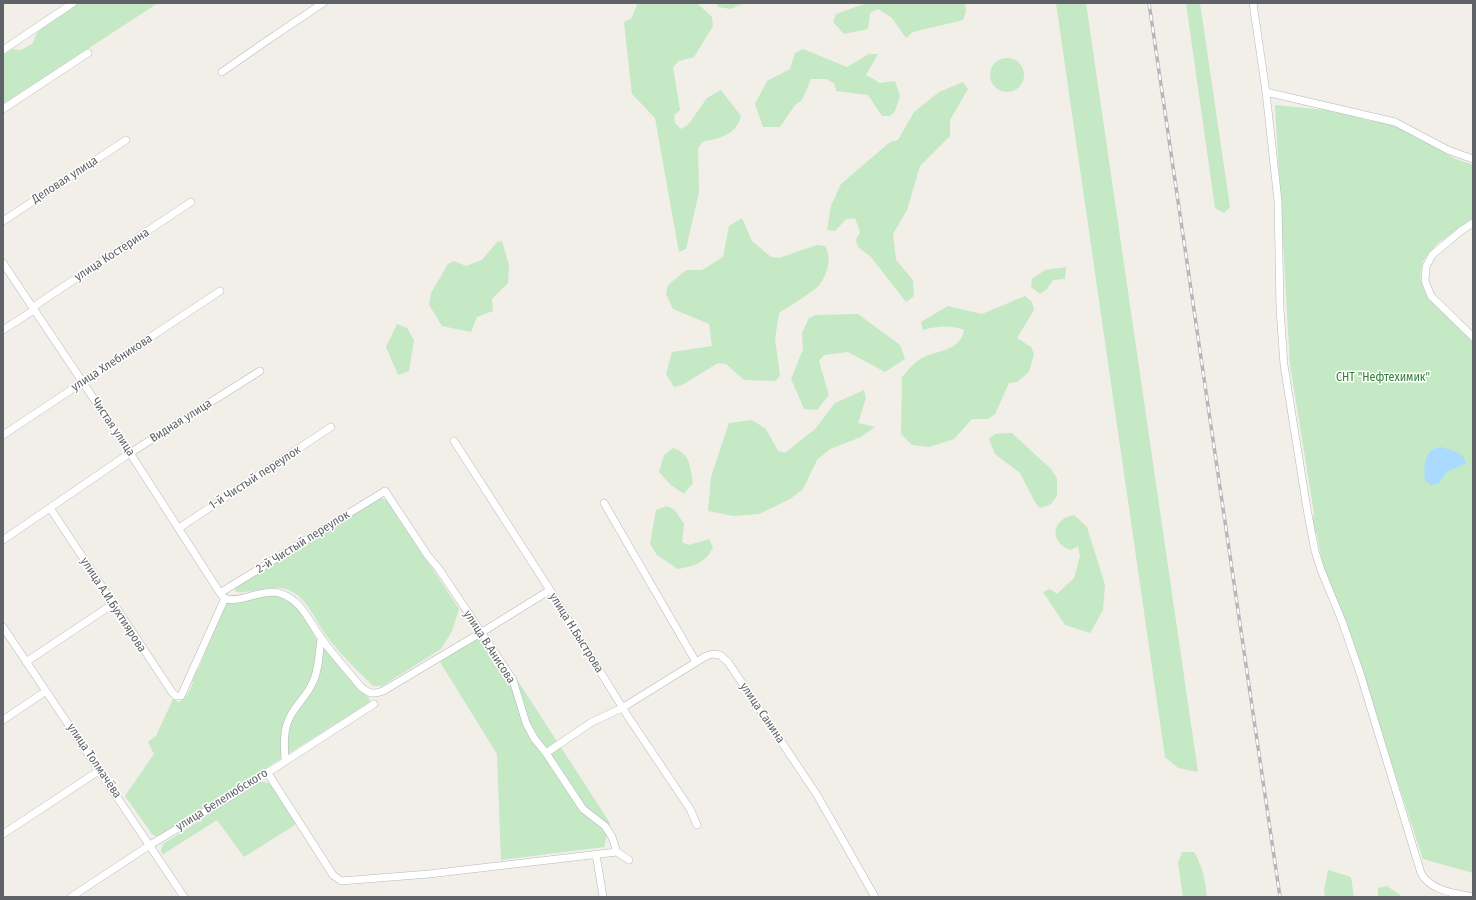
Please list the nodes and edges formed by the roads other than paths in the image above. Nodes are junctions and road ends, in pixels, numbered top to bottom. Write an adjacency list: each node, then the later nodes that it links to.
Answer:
1 (73, 3): 4 (street)
2 (323, 3): 6 (street)
3 (1253, 3): 7 (street)
4 (3, 50)
5 (88, 53): 8 (street)
6 (222, 72)
7 (1266, 92): 10 (street); 56 (street)
8 (3, 109)
9 (126, 140): 12 (street, Деловая улица)
10 (1473, 159)
11 (191, 202): 16 (street, улица Костерина)
12 (3, 221)
13 (1473, 223): 18 (street)
14 (3, 263): 16 (street, Чистая улица)
15 (220, 292): 20 (street, улица Хлебникова)
16 (33, 308): 17 (street, улица Костерина); 20 (street, Чистая улица)
17 (3, 330)
18 (1473, 337)
19 (260, 371): 24 (street, Видная улица)
20 (83, 382): 22 (street, улица Хлебникова); 24 (street, Чистая улица)
21 (331, 427): 28 (street, 1-й Чистый переулок)
22 (3, 435)
23 (454, 441): 30 (street, улица Н.Быстрова)
24 (130, 453): 27 (street, Видная улица); 28 (street, Чистая улица)
25 (385, 491): 31 (street, 2-й Чистый переулок); 34 (street, улица В.Анисова)
26 (604, 503): 37 (street)
27 (50, 508): 29 (street, Видная улица); 32 (street, улица А.И.Бухтиярова)
28 (179, 528): 31 (street, Чистая улица)
29 (3, 540)
30 (550, 590): 34 (street); 40 (street, улица Н.Быстрова)
31 (222, 595): 32 (street, улица А.И.Бухтиярова); 35 (street)
32 (113, 604): 36 (street)
33 (3, 627): 36 (street, улица Толмачёва)
34 (480, 633): 35 (street); 42 (street, улица В.Анисова)
35 (321, 638): 43 (street)
36 (26, 662): 38 (street, улица Толмачёва)
37 (696, 662): 40 (street, улица Санина); 55 (street, улица Санина)
38 (46, 691): 41 (street); 44 (street, улица Толмачёва)
39 (374, 704): 43 (street, улица Белелюбского)
40 (622, 708): 42 (street, улица Санина); 46 (street, улица Н.Быстрова)
41 (3, 720)
42 (546, 753): 49 (street, улица В.Анисова)
43 (285, 760): 45 (street, улица Белелюбского)
44 (100, 770): 47 (street); 48 (street, улица Толмачёва)
45 (267, 772): 48 (street, улица Белелюбского); 50 (street)
46 (697, 825)
47 (3, 834)
48 (150, 845): 52 (street, улица Белелюбского); 53 (street, улица Толмачёва)
49 (617, 852): 50 (street); 51 (street)
50 (596, 854): 54 (street)
51 (629, 860)
52 (71, 897)
53 (184, 897)
54 (603, 897)
55 (875, 897)
56 (1473, 897)

